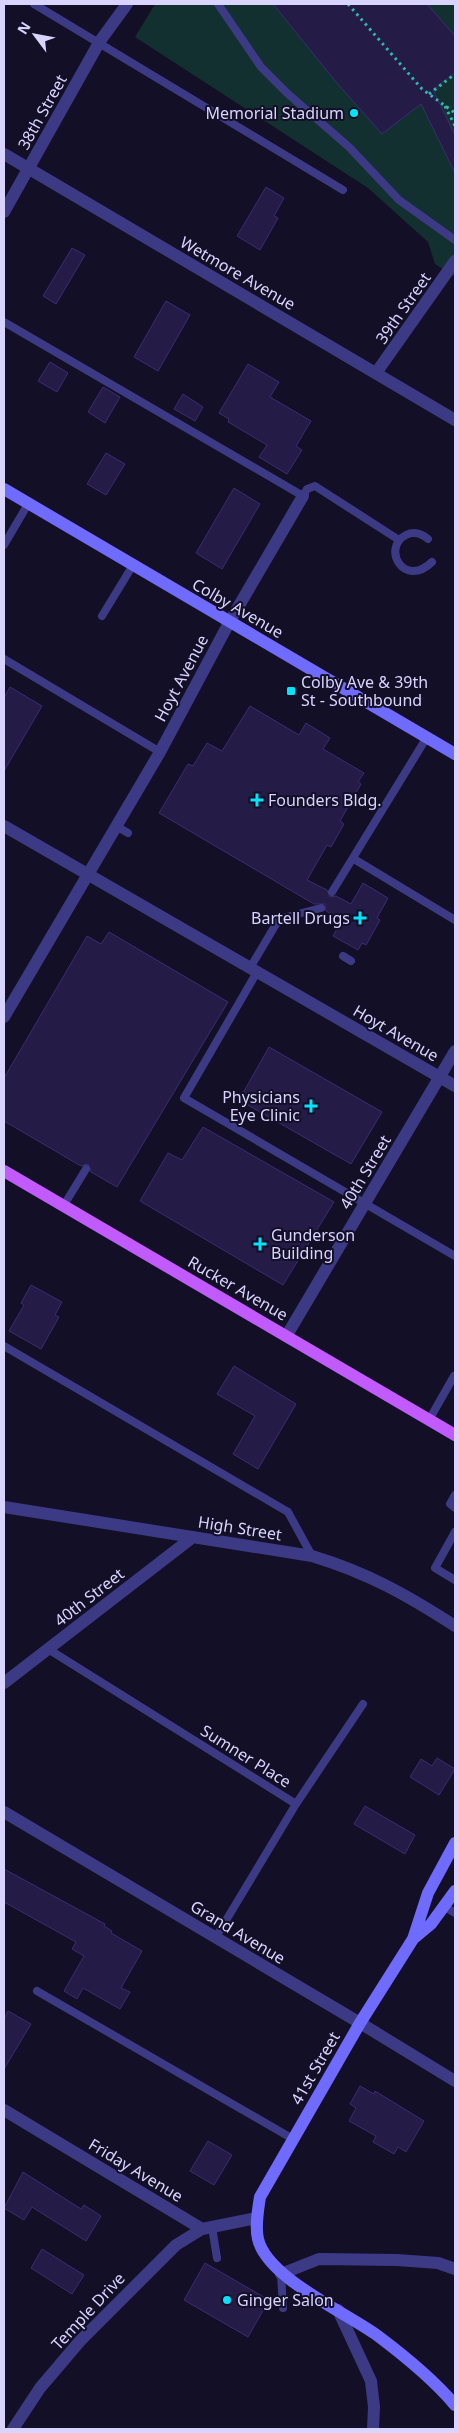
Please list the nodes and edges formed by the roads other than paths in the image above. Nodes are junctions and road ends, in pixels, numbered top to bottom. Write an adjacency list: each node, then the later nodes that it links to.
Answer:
1 (34, 4): 4 (lane)
2 (127, 4): 4 (street, 38th Street)
3 (218, 4): 9 (lane)
4 (100, 41): 6 (street, 38th Street); 7 (lane)
5 (4, 154): 6 (street, Wetmore Avenue)
6 (29, 169): 8 (street, 38th Street); 12 (street, Wetmore Avenue)
7 (343, 190)
8 (4, 212)
9 (455, 240)
10 (455, 261): 12 (street, 39th Street)
11 (4, 322): 15 (lane)
12 (376, 373): 13 (street, Wetmore Avenue)
13 (455, 420)
14 (4, 490): 16 (main road, Colby Avenue)
15 (303, 496): 18 (lane); 23 (street, Hoyt Avenue)
16 (28, 504): 19 (lane); 21 (main road, Colby Avenue)
17 (428, 539): 18 (lane)
18 (399, 540): 20 (lane)
19 (4, 545)
20 (432, 562)
21 (133, 565): 22 (lane); 23 (main road, Colby Avenue)
22 (102, 616)
23 (230, 621): 25 (main road, Colby Avenue); 26 (street, Hoyt Avenue)
24 (4, 660): 26 (lane)
25 (427, 737): 27 (main road, Colby Avenue); 31 (lane)
26 (160, 752): 29 (street, Hoyt Avenue)
27 (455, 754)
28 (4, 826): 32 (street, Hoyt Avenue)
29 (116, 826): 30 (lane); 32 (street, Hoyt Avenue)
30 (128, 833)
31 (354, 859): 33 (lane); 35 (lane)
32 (87, 874): 36 (street, Hoyt Avenue); 37 (street, Hoyt Avenue)
33 (332, 892)
34 (321, 908): 36 (lane)
35 (455, 920)
36 (254, 970): 40 (street, Hoyt Avenue); 44 (lane)
37 (8, 999): 38 (street, Hoyt Avenue)
38 (4, 1017)
39 (455, 1051): 40 (street, 40th Street)
40 (440, 1077): 41 (street, Hoyt Avenue); 44 (street, 40th Street)
41 (455, 1086)
42 (86, 1169): 45 (lane)
43 (4, 1170): 45 (main road, Rucker Avenue)
44 (365, 1203): 46 (lane); 47 (street, 40th Street)
45 (64, 1205): 47 (main road, Rucker Avenue)
46 (455, 1256)
47 (287, 1336): 50 (main road, Rucker Avenue)
48 (4, 1346): 57 (lane)
49 (454, 1376): 50 (lane)
50 (429, 1420): 51 (main road, Rucker Avenue)
51 (455, 1435)
52 (455, 1495): 54 (lane)
53 (4, 1507): 56 (street, High Street)
54 (455, 1508)
55 (455, 1532): 58 (lane)
56 (193, 1537): 57 (street, High Street); 60 (street, 40th Street)
57 (312, 1556): 59 (street, High Street)
58 (455, 1580)
59 (455, 1626)
60 (48, 1648): 61 (street, 40th Street); 63 (lane, Sumner Place)
61 (4, 1683)
62 (363, 1704): 63 (lane)
63 (296, 1804): 68 (lane, Sumner Place)
64 (4, 1812): 68 (street, Grand Avenue)
65 (455, 1843): 69 (main road, 41st Street)
66 (455, 1891): 67 (main road, 41st Street)
67 (450, 1910): 69 (main road, 41st Street)
68 (216, 1937): 71 (street, Grand Avenue)
69 (413, 1939): 71 (main road, 41st Street)
70 (37, 1991): 74 (lane)
71 (360, 2022): 72 (street, Grand Avenue); 74 (main road, 41st Street)
72 (455, 2082)
73 (4, 2110): 76 (street, Friday Avenue)
74 (293, 2139): 75 (main road, 41st Street)
75 (258, 2218): 76 (street); 79 (main road, 41st Street)
76 (207, 2228): 77 (lane); 83 (street, Temple Drive)
77 (216, 2258)
78 (455, 2269): 79 (street)
79 (281, 2274): 80 (lane); 81 (main road)
80 (283, 2308)
81 (338, 2310): 82 (main road); 84 (street)
82 (455, 2405)
83 (13, 2429)
84 (373, 2429)

